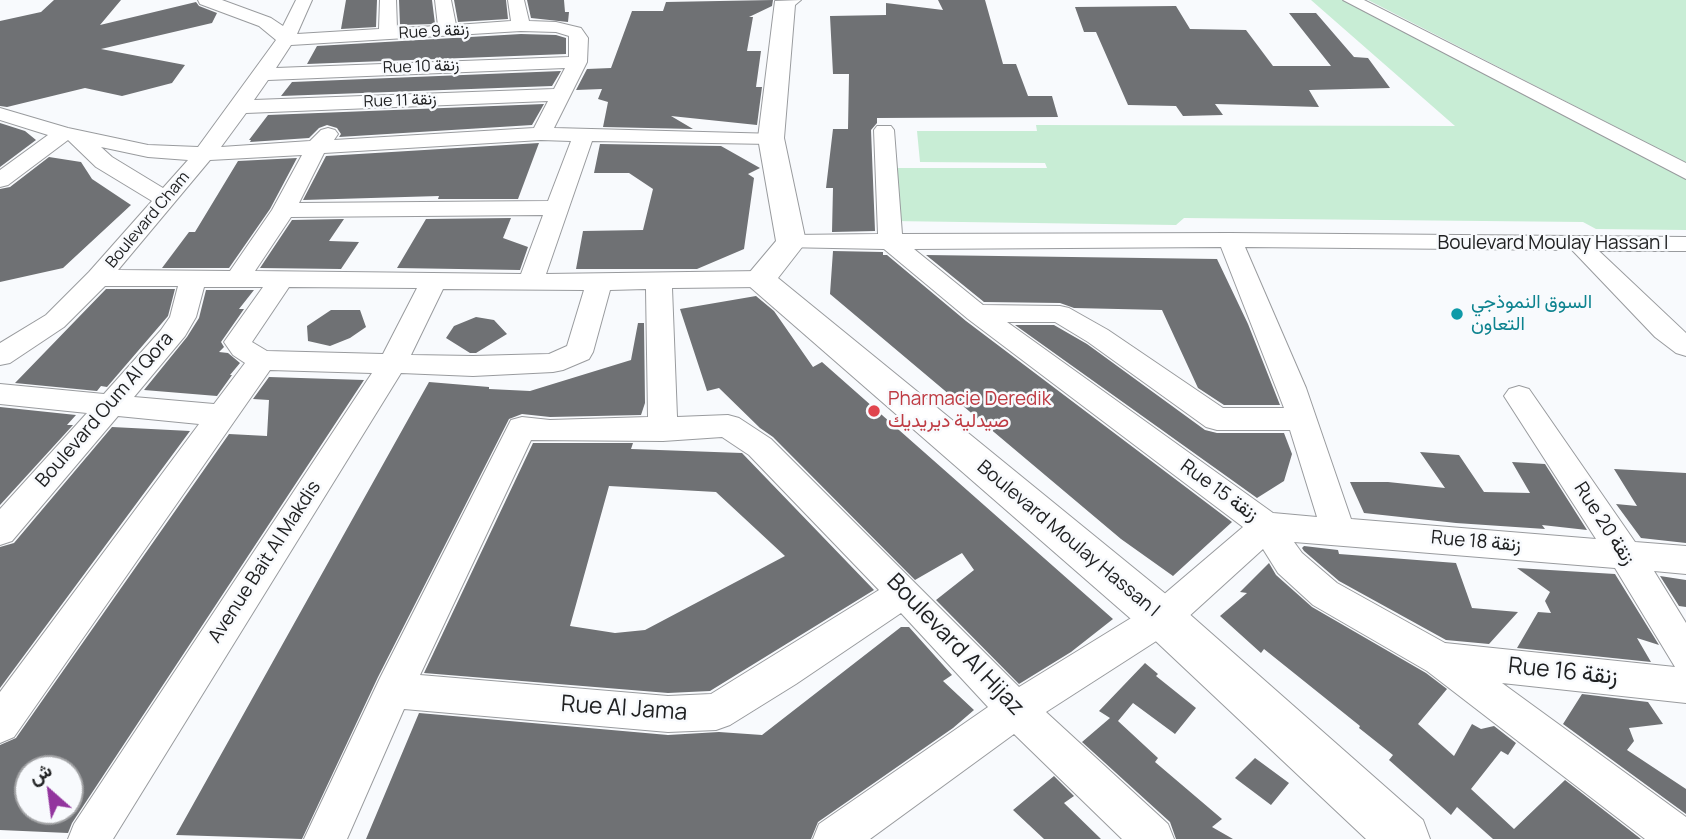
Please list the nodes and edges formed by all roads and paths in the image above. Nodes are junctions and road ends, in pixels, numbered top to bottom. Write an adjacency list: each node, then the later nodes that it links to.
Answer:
1 (206, 0): 12 (street)
2 (304, 0): 12 (street)
3 (388, 0): 10 (street)
4 (443, 0): 9 (street)
5 (516, 0): 8 (street)
6 (787, 0): 25 (street)
7 (1351, 0): 28 (street)
8 (521, 26): 9 (street, Rue 9 زنقة); 13 (street, Rue 9 زنقة)
9 (448, 32): 10 (street, Rue 9 زنقة)
10 (388, 34): 11 (street, Rue 9 زنقة)
11 (366, 36): 12 (street, Rue 9 زنقة); 15 (street)
12 (285, 40): 16 (street)
13 (578, 62): 14 (street, Rue 10 زنقة); 17 (street)
14 (381, 69): 15 (street, Rue 10 زنقة); 18 (street)
15 (351, 70): 16 (street, Rue 10 زنقة)
16 (264, 74): 19 (street)
17 (560, 94): 18 (street, Rue 11 زنقة); 23 (street)
18 (356, 103): 19 (street, Rue 11 زنقة); 26 (street)
19 (240, 107): 27 (street)
20 (0, 114): 22 (street)
21 (884, 130): 34 (street)
22 (70, 134): 27 (street); 29 (street); 30 (street)
23 (541, 134): 24 (street, Boulevard Cham); 26 (street, Boulevard Cham)
24 (584, 135): 25 (street, Boulevard Cham); 31 (street)
25 (771, 138): 35 (street)
26 (317, 146): 27 (street, Boulevard Cham); 32 (street)
27 (204, 154): 30 (street, Boulevard Cham)
28 (1686, 172)
29 (0, 180)
30 (167, 200): 38 (street, Boulevard Cham)
31 (556, 208): 32 (street); 44 (street)
32 (284, 210): 41 (street)
33 (1230, 240): 34 (street, Boulevard Moulay Hassan I); 37 (street, Boulevard Moulay Hassan I); 56 (street)
34 (890, 241): 35 (street, Boulevard Moulay Hassan I); 47 (street, Rue 15 زنقة)
35 (791, 242): 40 (street)
36 (1686, 244): 37 (street, Boulevard Moulay Hassan I)
37 (1580, 245): 48 (street)
38 (98, 278): 39 (street, Boulevard Cham); 49 (street)
39 (193, 279): 41 (street, Boulevard Cham); 54 (street, Boulevard Oum Al Qora)
40 (760, 279): 45 (street, Boulevard Cham); 64 (street, Boulevard Moulay Hassan I)
41 (237, 280): 42 (street, Boulevard Cham)
42 (281, 280): 43 (street, Boulevard Cham); 50 (street)
43 (434, 281): 44 (street, Boulevard Cham); 51 (street, Avenue Bait Al Makdis)
44 (531, 281): 46 (street, Boulevard Cham)
45 (659, 281): 46 (street, Boulevard Cham); 57 (street)
46 (599, 282): 51 (street)
47 (977, 313): 56 (street); 58 (street, Rue 15 زنقة)
48 (1686, 347)
49 (0, 356)
50 (262, 360): 51 (street); 55 (street)
51 (391, 366): 71 (street, Avenue Bait Al Makdis)
52 (0, 394): 54 (street)
53 (1519, 396): 61 (street, Rue 20 زنقة)
54 (110, 405): 55 (street); 60 (street, Boulevard Oum Al Qora)
55 (223, 416): 70 (street)
56 (1303, 419): 59 (street)
57 (663, 429): 63 (street, Boulevard Al Hijaz); 68 (street, Boulevard Al Hijaz)
58 (1266, 526): 59 (street, Rue 18 زنقة); 64 (street); 66 (street, Rue 15 زنقة)
59 (1338, 531): 61 (street, Rue 18 زنقة)
60 (0, 532)
61 (1625, 555): 62 (street, Rue 18 زنقة); 65 (street, Rue 20 زنقة)
62 (1686, 560)
63 (904, 592): 68 (street, Rue Al Jama); 69 (street, Boulevard Al Hijaz)
64 (1162, 618): 69 (street); 75 (street, Boulevard Moulay Hassan I)
65 (1686, 655)
66 (1440, 659): 67 (street, Rue 16 زنقة); 76 (street, Rue 15 زنقة)
67 (1686, 686)
68 (393, 691): 72 (street)
69 (1016, 710): 73 (street); 74 (street, Boulevard Al Hijaz)
70 (0, 724)
71 (89, 839)
72 (325, 839)
73 (834, 839)
74 (1153, 839)
75 (1404, 839)
76 (1680, 839)

